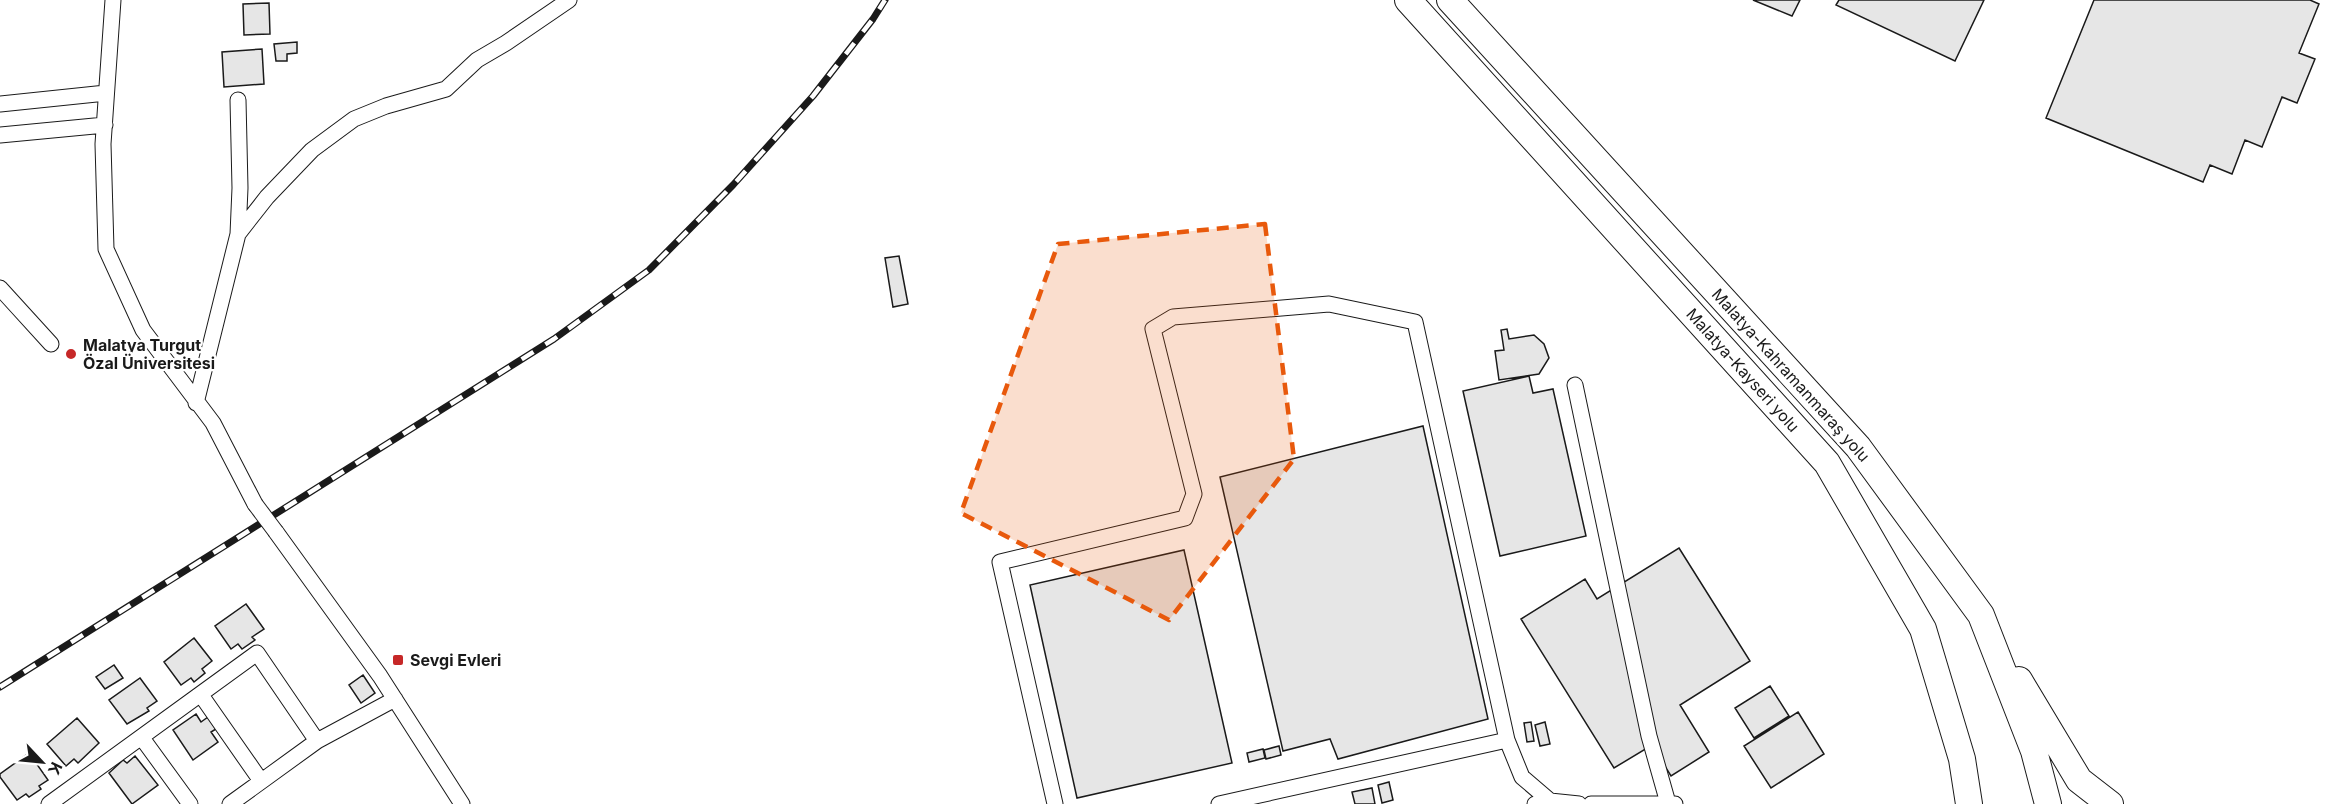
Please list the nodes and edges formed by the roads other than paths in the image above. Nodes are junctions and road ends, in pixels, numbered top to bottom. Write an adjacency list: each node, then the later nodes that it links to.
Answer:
1 (113, 0): 5 (street)
2 (569, 0): 10 (street)
3 (1408, 0): 32 (highway, Malatya-Kayseri yolu)
4 (1450, 0): 15 (highway, Malatya-Kahramanmaraş yolu)
5 (106, 93): 7 (street); 8 (street)
6 (238, 100): 10 (street)
7 (0, 104)
8 (105, 125): 9 (street); 14 (street)
9 (0, 135)
10 (238, 234): 14 (street)
11 (0, 288): 12 (street)
12 (51, 344)
13 (1575, 385): 23 (street)
14 (196, 404): 17 (street, bridge)
15 (1981, 615): 33 (highway, Malatya-Kahramanmaraş yolu); 34 (highway)
16 (201, 695): 18 (street); 20 (street); 21 (street)
17 (395, 699): 20 (street); 27 (street)
18 (142, 738): 24 (street); 25 (street)
19 (1507, 740): 22 (street); 28 (street); 29 (street)
20 (317, 741): 21 (street)
21 (261, 781): 26 (street)
22 (1542, 802): 30 (street)
23 (1672, 803): 31 (street)
24 (49, 804)
25 (190, 804)
26 (230, 804)
27 (462, 804)
28 (1055, 804)
29 (1219, 804)
30 (1580, 804)
31 (1591, 804)
32 (1969, 804)
33 (2048, 804)
34 (2110, 804)

